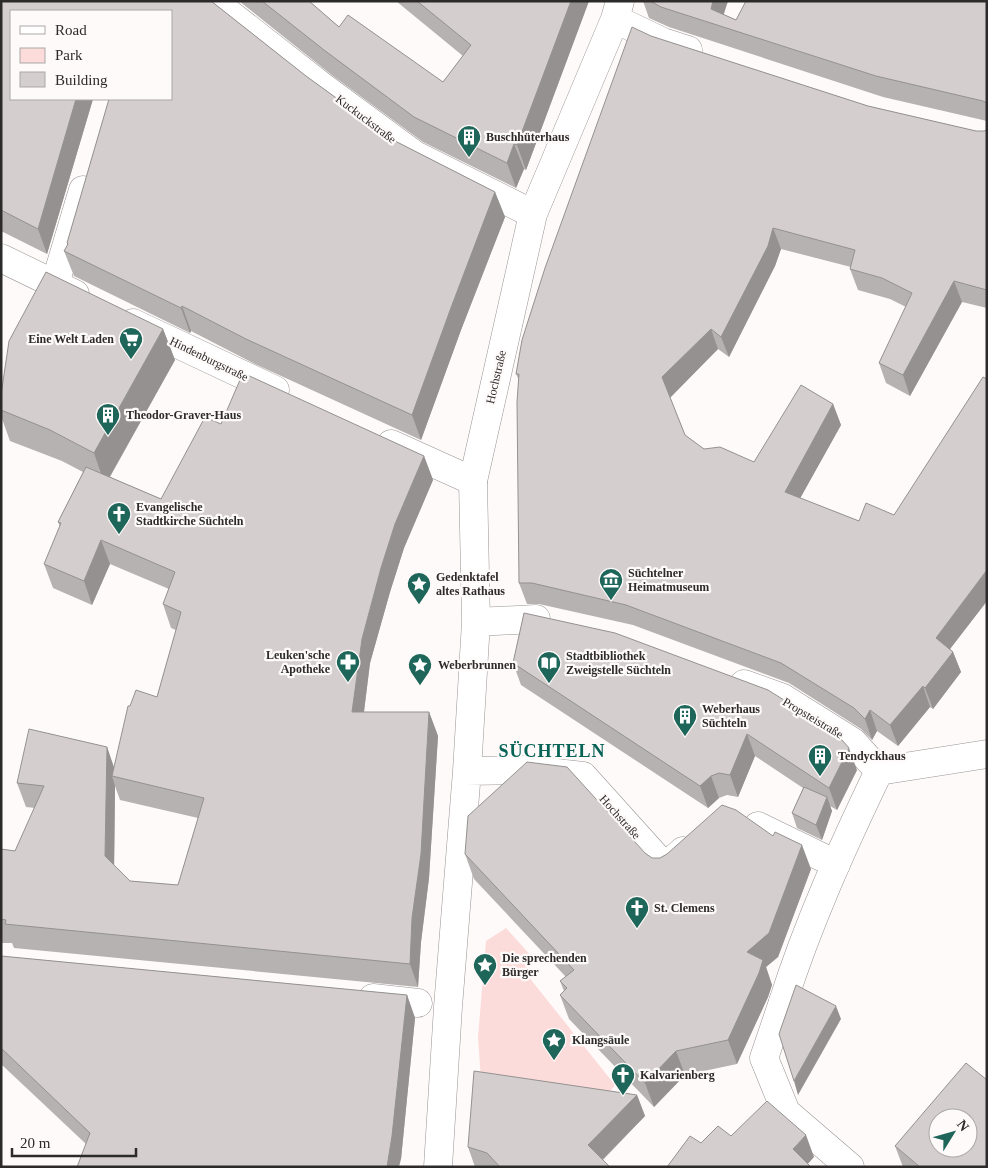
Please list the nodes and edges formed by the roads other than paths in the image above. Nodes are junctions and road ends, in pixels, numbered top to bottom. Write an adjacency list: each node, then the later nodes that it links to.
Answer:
1 (213, 1): 5 (street, Kuckuckstraße)
2 (618, 10): 3 (street); 5 (street, Hochstraße)
3 (710, 57)
4 (90, 163): 7 (street)
5 (533, 214): 10 (street, Hochstraße)
6 (1, 258): 7 (street, Hindenburgstraße)
7 (55, 284): 8 (street, Hindenburgstraße)
8 (294, 399)
9 (366, 432): 10 (street)
10 (473, 481): 11 (street, Hochstraße)
11 (476, 622): 12 (street); 15 (street, Hochstraße)
12 (564, 625)
13 (719, 674): 16 (street, Propsteistraße)
14 (987, 754): 16 (street)
15 (467, 771): 18 (street, Hochstraße); 21 (street, Hochstraße)
16 (879, 771): 19 (street)
17 (747, 820): 19 (street)
18 (700, 835)
19 (836, 864): 23 (street)
20 (348, 996): 21 (street)
21 (448, 1007): 22 (street, Hochstraße)
22 (438, 1167)
23 (850, 1167)

